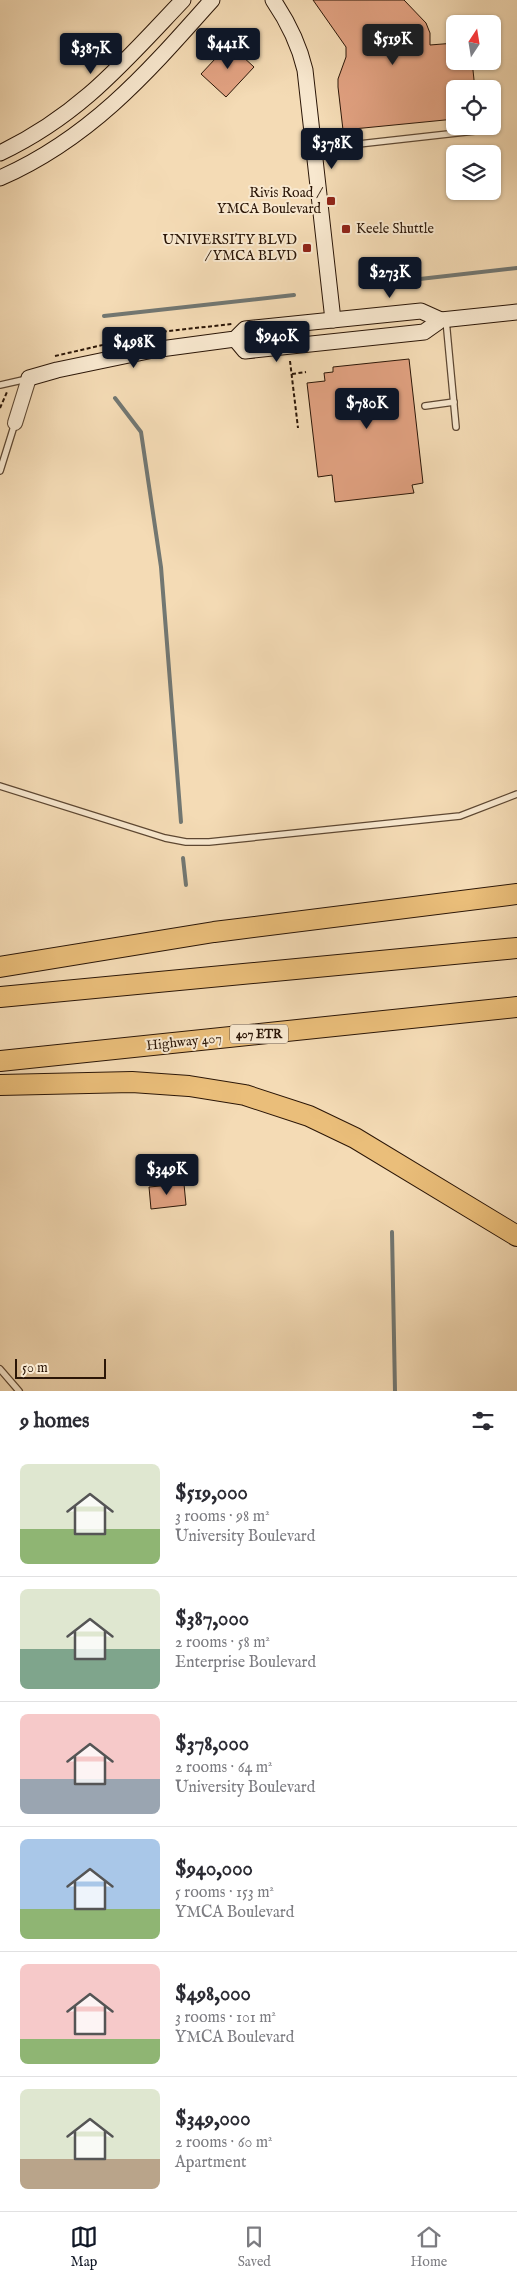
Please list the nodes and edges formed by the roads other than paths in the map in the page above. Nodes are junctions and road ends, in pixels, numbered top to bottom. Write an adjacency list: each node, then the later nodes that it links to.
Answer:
1 (183, 0): 6 (main road)
2 (212, 0): 7 (main road)
3 (273, 0): 5 (main road)
4 (446, 134): 5 (lane)
5 (314, 149): 9 (main road)
6 (0, 152)
7 (0, 178)
8 (517, 312): 10 (main road)
9 (333, 320): 10 (main road); 11 (main road)
10 (443, 320): 11 (main road); 14 (lane)
11 (235, 339): 12 (main road)
12 (29, 378): 13 (lane); 16 (street)
13 (0, 387)
14 (454, 402): 15 (lane); 17 (lane)
15 (425, 406)
16 (15, 423): 18 (lane)
17 (456, 427)
18 (0, 471)
19 (0, 786): 20 (lane)
20 (517, 794)
21 (517, 894): 23 (highway)
22 (517, 948): 24 (highway)
23 (0, 967)
24 (0, 997)
25 (517, 1007): 26 (highway, Highway 407 / 407 ETR)
26 (0, 1061)
27 (0, 1085): 28 (highway)
28 (517, 1236)
29 (0, 1369): 30 (lane)
30 (19, 1391)

